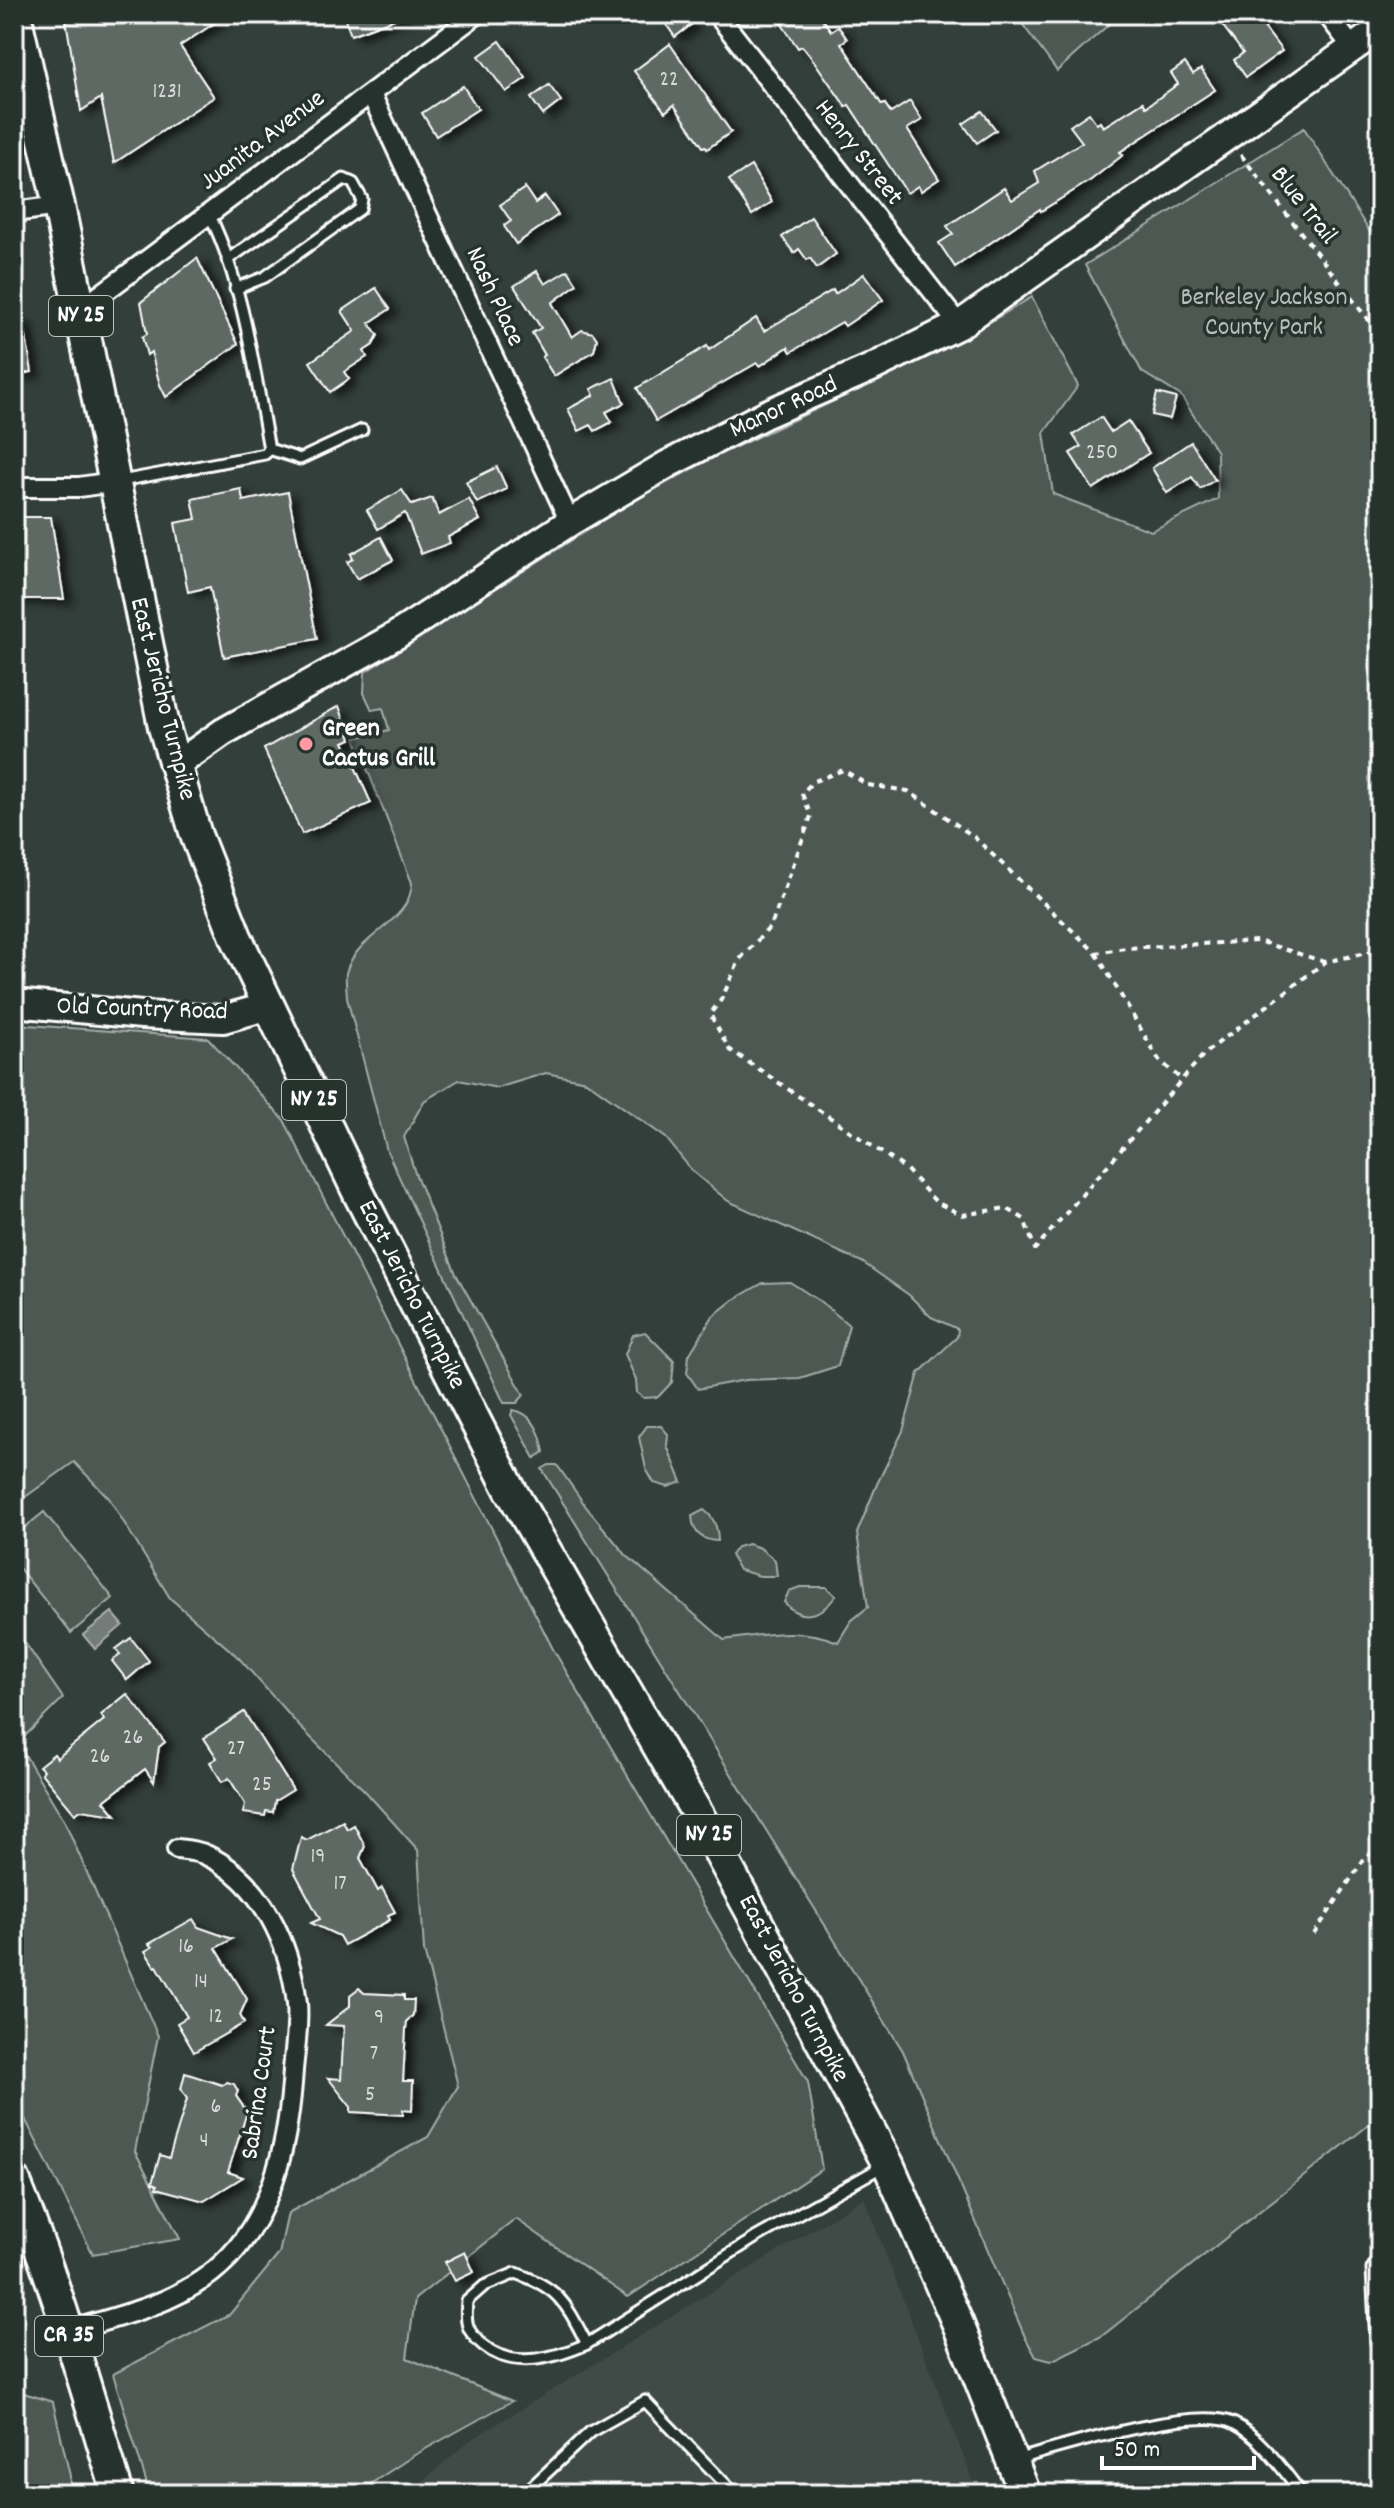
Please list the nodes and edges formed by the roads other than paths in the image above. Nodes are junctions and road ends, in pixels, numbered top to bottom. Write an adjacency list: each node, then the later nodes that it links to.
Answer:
1 (15, 14): 8 (main road, East Jericho Turnpike / NY 25)
2 (477, 14): 7 (street, Juanita Avenue)
3 (717, 14): 14 (street, Henry Street)
4 (1327, 14): 6 (street)
5 (1380, 29): 6 (street, Manor Road)
6 (1352, 47): 14 (street, Manor Road)
7 (371, 94): 10 (street, Juanita Avenue); 19 (street, Nash Place)
8 (59, 206): 9 (street); 13 (main road, East Jericho Turnpike / NY 25)
9 (14, 212)
10 (209, 214): 11 (lane); 13 (street, Juanita Avenue)
11 (227, 260): 12 (lane); 12 (lane)
12 (235, 289): 16 (lane)
13 (80, 310): 17 (main road, East Jericho Turnpike / NY 25)
14 (959, 325): 19 (street, Manor Road)
15 (362, 430): 16 (lane)
16 (269, 449): 17 (lane)
17 (113, 482): 18 (street); 20 (main road, East Jericho Turnpike / NY 25)
18 (14, 487)
19 (570, 522): 20 (street, Manor Road)
20 (175, 766): 22 (main road, East Jericho Turnpike / NY 25)
21 (14, 1003): 22 (street, Old Country Road)
22 (269, 1006): 24 (main road, East Jericho Turnpike / NY 25)
23 (177, 1849): 27 (street, Sabrina Court)
24 (888, 2164): 28 (lane); 30 (main road, East Jericho Turnpike / NY 25)
25 (14, 2180): 27 (main road, CR 35)
26 (1380, 2254): 29 (lane)
27 (68, 2331): 31 (main road, CR 35)
28 (587, 2344): 28 (lane)
29 (1380, 2357)
30 (1012, 2461): 34 (main road, East Jericho Turnpike / NY 25); 35 (lane)
31 (118, 2494)
32 (524, 2494): 33 (lane)
33 (735, 2494)
34 (1025, 2494)
35 (1302, 2494)

